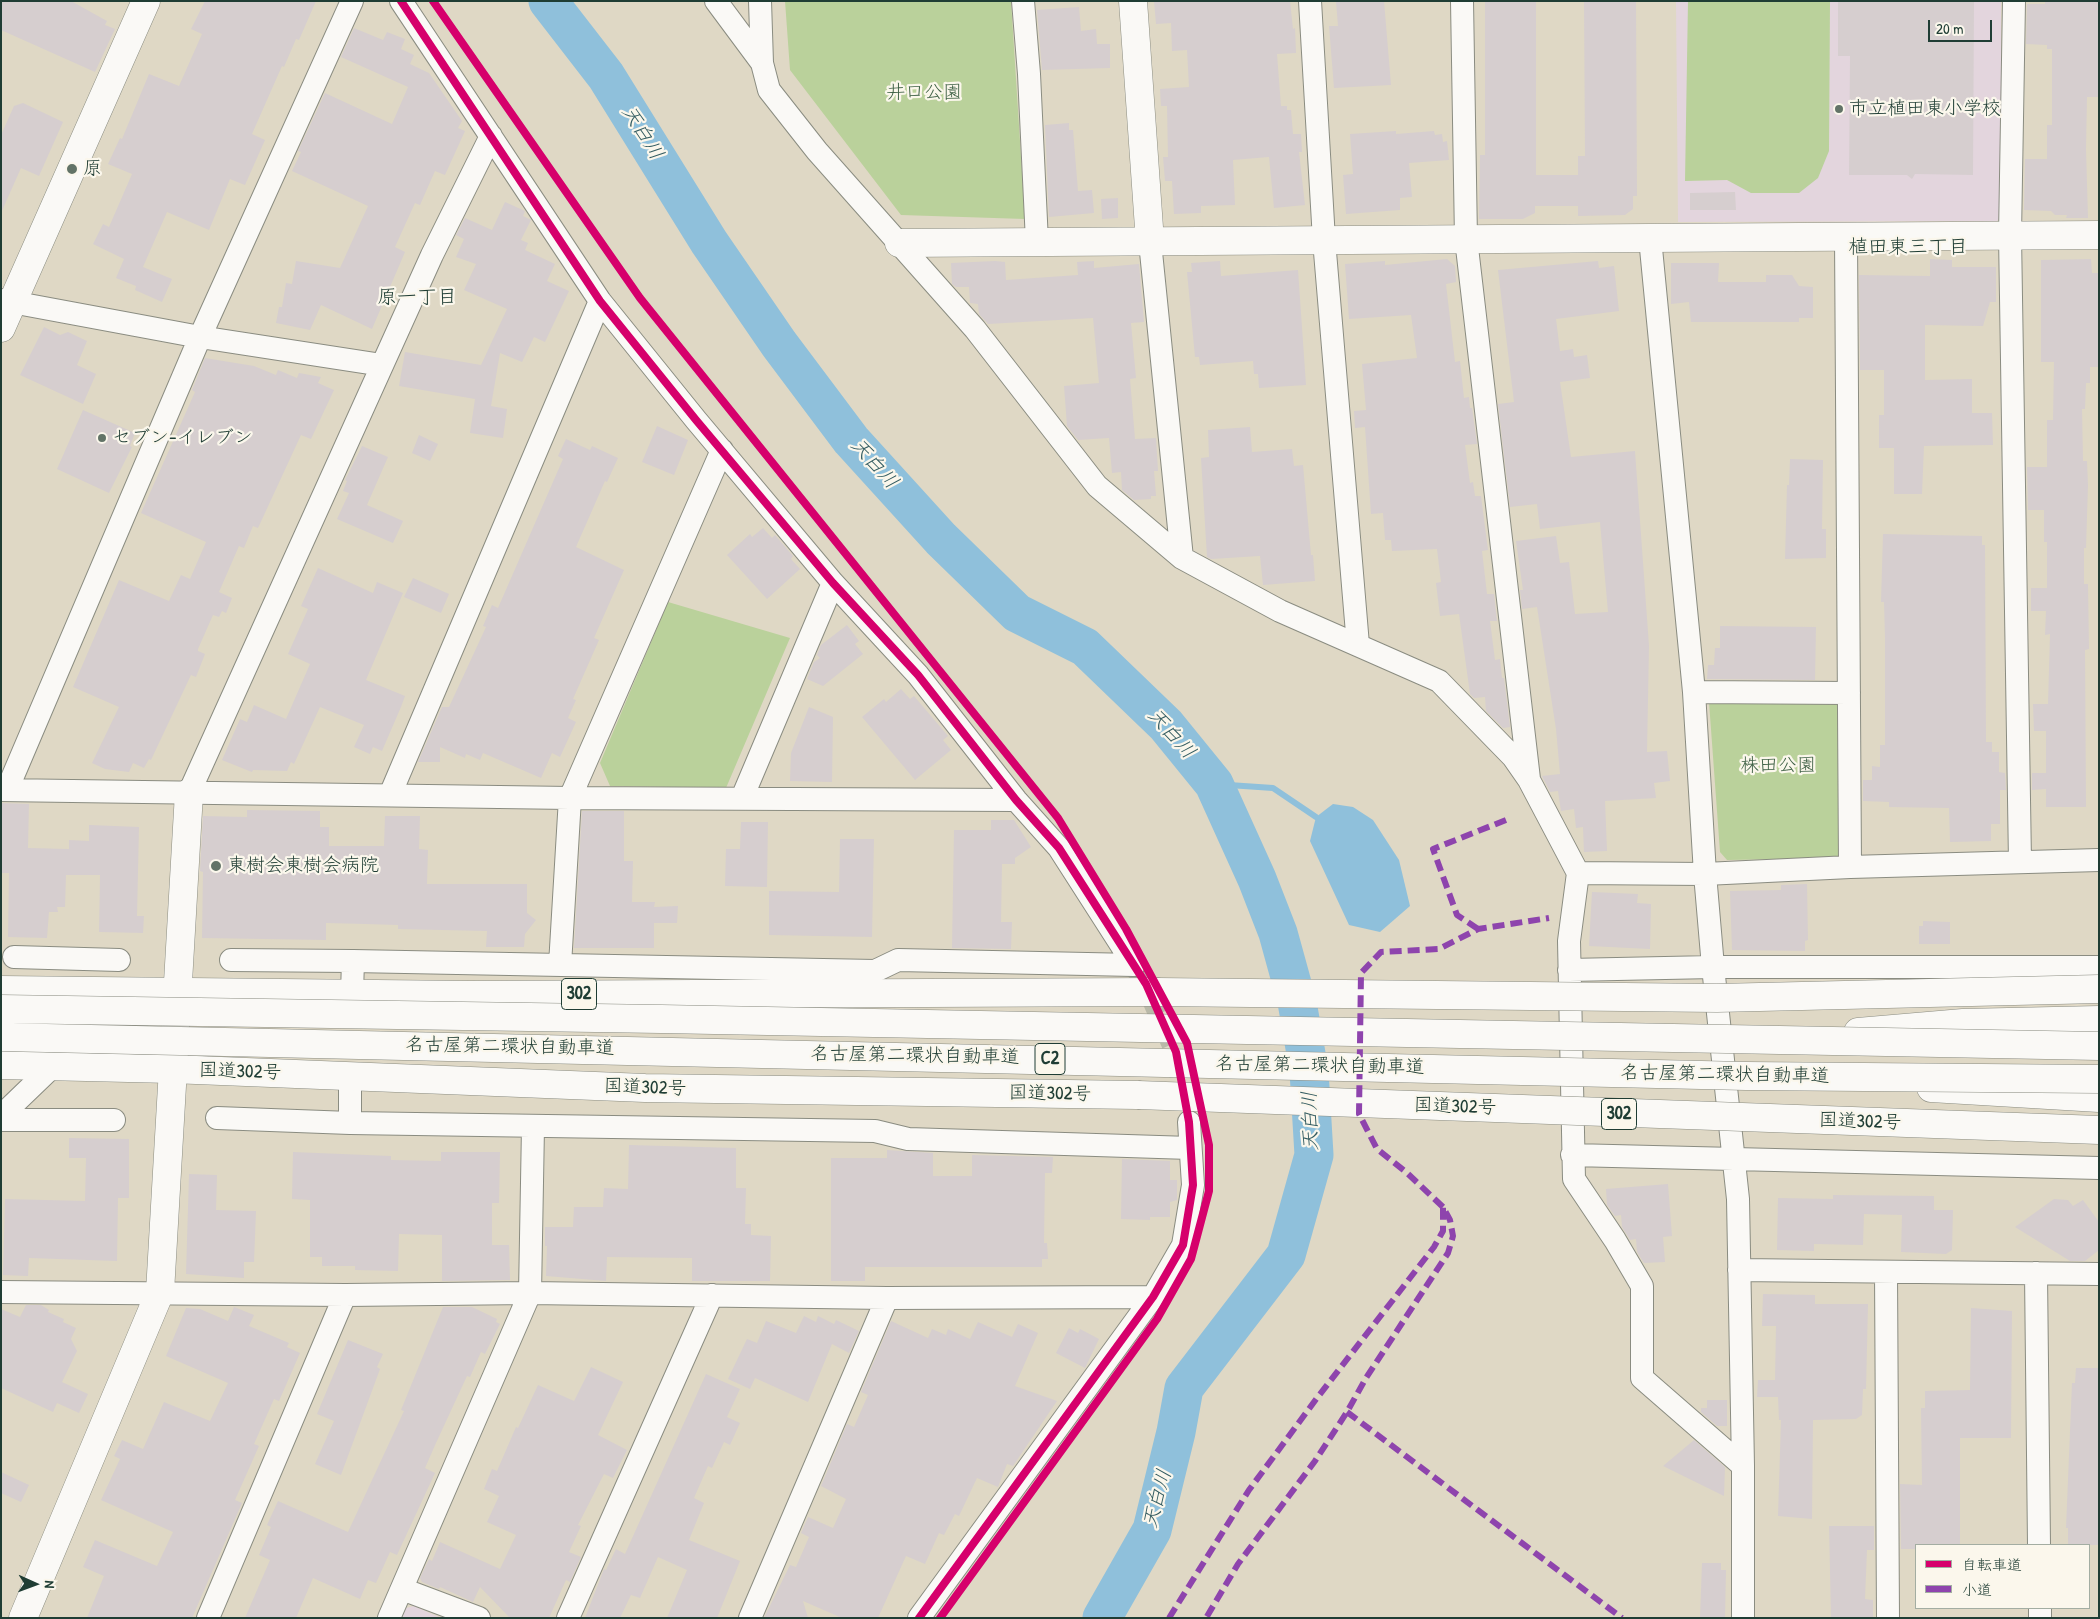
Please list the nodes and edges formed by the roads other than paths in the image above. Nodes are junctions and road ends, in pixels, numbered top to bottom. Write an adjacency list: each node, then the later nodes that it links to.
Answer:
1 (146, 1): 22 (main road)
2 (352, 1): 25 (street)
3 (401, 1): 12 (street)
4 (716, 1): 11 (street)
5 (760, 1): 11 (street)
6 (1022, 1): 19 (street)
7 (1133, 1): 20 (main road)
8 (1310, 1): 18 (street)
9 (1462, 1): 17 (street)
10 (2014, 1): 13 (street)
11 (762, 63): 21 (street)
12 (491, 136): 23 (street); 26 (street)
13 (2010, 235): 14 (main road); 15 (main road); 41 (street)
14 (2099, 235)
15 (1846, 237): 16 (main road); 32 (street)
16 (1650, 238): 17 (main road); 31 (street)
17 (1466, 239): 18 (main road); 33 (street)
18 (1324, 240): 20 (main road); 30 (street)
19 (1037, 242): 20 (main road); 21 (main road)
20 (1150, 242): 28 (street)
21 (899, 243): 28 (street)
22 (8, 301): 24 (main road); 25 (street)
23 (600, 301): 27 (street); 36 (street)
24 (1, 328)
25 (200, 337): 26 (street); 34 (street)
26 (382, 365): 35 (street)
27 (722, 450): 29 (street); 37 (street)
28 (1182, 558): 30 (street)
29 (833, 583): 38 (street); 39 (street)
30 (1358, 645): 33 (street)
31 (1694, 692): 32 (street); 44 (street)
32 (1849, 693): 42 (street)
33 (1529, 780): 43 (street)
34 (4, 790): 35 (street)
35 (189, 793): 36 (street); 56 (main road)
36 (390, 795): 37 (street)
37 (570, 798): 38 (street); 49 (street)
38 (742, 798): 39 (street)
39 (1016, 800): 49 (street)
40 (2099, 860): 41 (street)
41 (2020, 862): 42 (street)
42 (1850, 867): 44 (street)
43 (1578, 873): 44 (street); 52 (street)
44 (1704, 874): 50 (street)
45 (7, 957): 46 (street); 55 (street)
46 (119, 960)
47 (231, 960): 48 (street)
48 (353, 961): 49 (street); 57 (street)
49 (560, 965)
50 (1713, 967): 51 (street); 52 (street); 79 (street)
51 (2099, 967)
52 (1569, 970): 78 (street)
53 (2099, 989): 57 (main road, 302, bridge)
54 (1, 990): 55 (main road, 302)
55 (42, 990): 56 (main road, 302)
56 (176, 990): 57 (main road, 302); 65 (main road)
57 (352, 993)
58 (1, 1009): 61 (main road, 名古屋第二環状自動車道 / C2, bridge)
59 (2099, 1020): 61 (main road, bridge)
60 (1, 1038): 67 (main road, 名古屋第二環状自動車道 / C2, bridge)
61 (1757, 1040): 62 (main road, 名古屋第二環状自動車道 / C2, bridge)
62 (2099, 1046)
63 (1, 1065): 64 (main road, 国道302号 / 302)
64 (53, 1066): 65 (main road, 国道302号 / 302); 70 (street)
65 (172, 1069): 66 (main road, 国道302号 / 302); 86 (main road)
66 (350, 1076): 74 (street); 76 (main road, 国道302号 / 302, bridge)
67 (1785, 1076): 68 (main road, 名古屋第二環状自動車道 / C2, bridge); 69 (main road, bridge)
68 (2099, 1078)
69 (2099, 1098)
70 (1, 1118): 72 (street)
71 (216, 1118): 74 (street)
72 (114, 1120)
73 (1188, 1122): 77 (street)
74 (350, 1123): 75 (street)
75 (534, 1127): 77 (street); 87 (street)
76 (2099, 1130)
77 (1190, 1148): 90 (street)
78 (1572, 1155): 79 (street); 92 (street)
79 (1734, 1157): 80 (street); 81 (street)
80 (2099, 1168)
81 (1739, 1270): 82 (street); 92 (street)
82 (1886, 1272): 83 (street); 103 (street)
83 (2036, 1273): 84 (street); 93 (street)
84 (2099, 1274)
85 (1, 1292): 86 (street)
86 (160, 1292): 88 (street); 95 (main road)
87 (530, 1293): 88 (street); 89 (street); 94 (street)
88 (345, 1295): 96 (street)
89 (712, 1295): 91 (street); 99 (street)
90 (1153, 1297): 91 (street); 101 (street)
91 (887, 1298): 100 (street)
92 (1743, 1466): 102 (street)
93 (2039, 1544)
94 (402, 1589): 97 (street); 98 (street)
95 (23, 1618)
96 (208, 1618)
97 (389, 1618)
98 (478, 1618)
99 (568, 1618)
100 (750, 1618)
101 (919, 1618)
102 (1743, 1618)
103 (1888, 1618)

